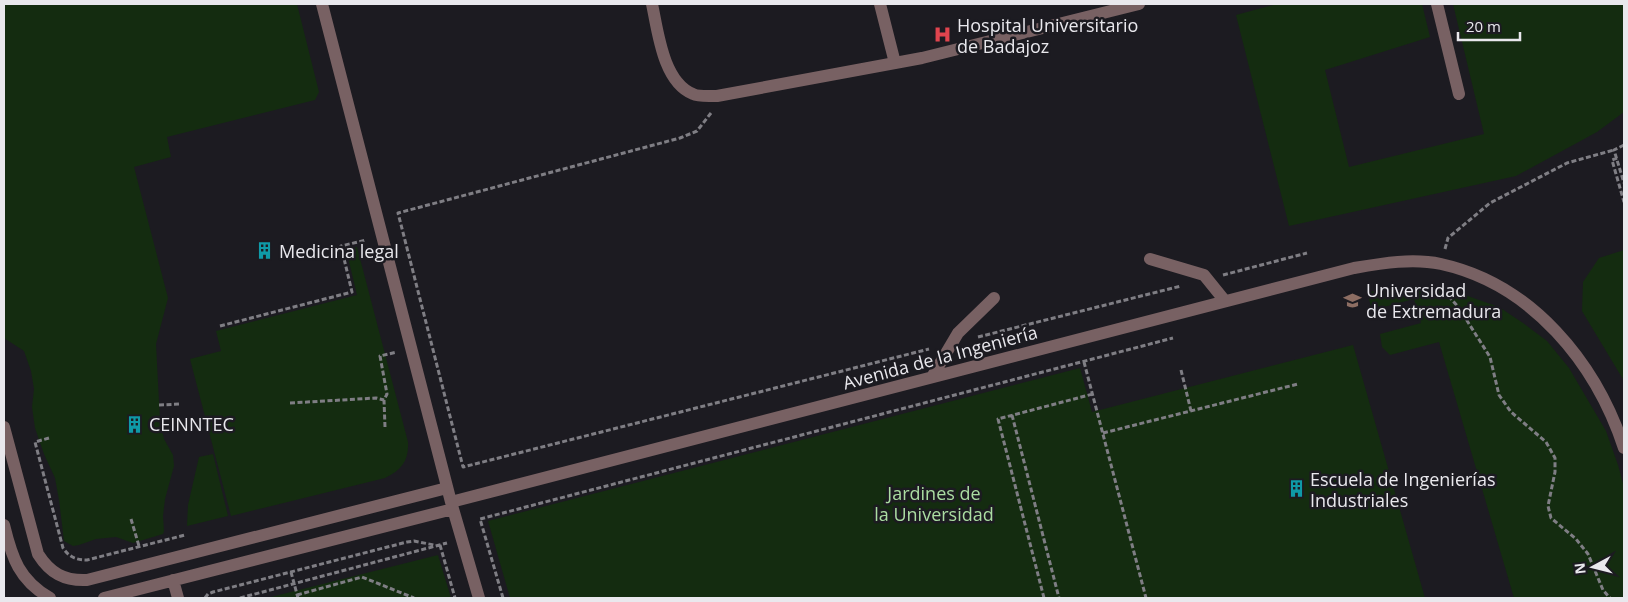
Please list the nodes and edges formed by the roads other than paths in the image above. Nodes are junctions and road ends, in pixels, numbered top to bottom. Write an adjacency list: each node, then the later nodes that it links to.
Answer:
1 (322, 4): 14 (street)
2 (652, 4): 6 (street)
3 (880, 4): 6 (street)
4 (1139, 4): 6 (street)
5 (1437, 4): 7 (street)
6 (895, 63)
7 (1459, 94)
8 (1150, 259): 10 (street)
9 (994, 298): 11 (street)
10 (1224, 301): 11 (street, Avenida de la Ingeniería); 13 (street, Avenida de la Ingeniería)
11 (932, 377): 15 (street, Avenida de la Ingeniería)
12 (4, 427): 14 (street)
13 (1624, 448)
14 (447, 488): 15 (street)
15 (452, 505): 17 (street, Avenida de la Ingeniería); 21 (street)
16 (4, 525): 18 (street)
17 (173, 580): 19 (street, Avenida de la Ingeniería); 20 (street)
18 (50, 598)
19 (104, 598)
20 (178, 598)
21 (478, 598)

